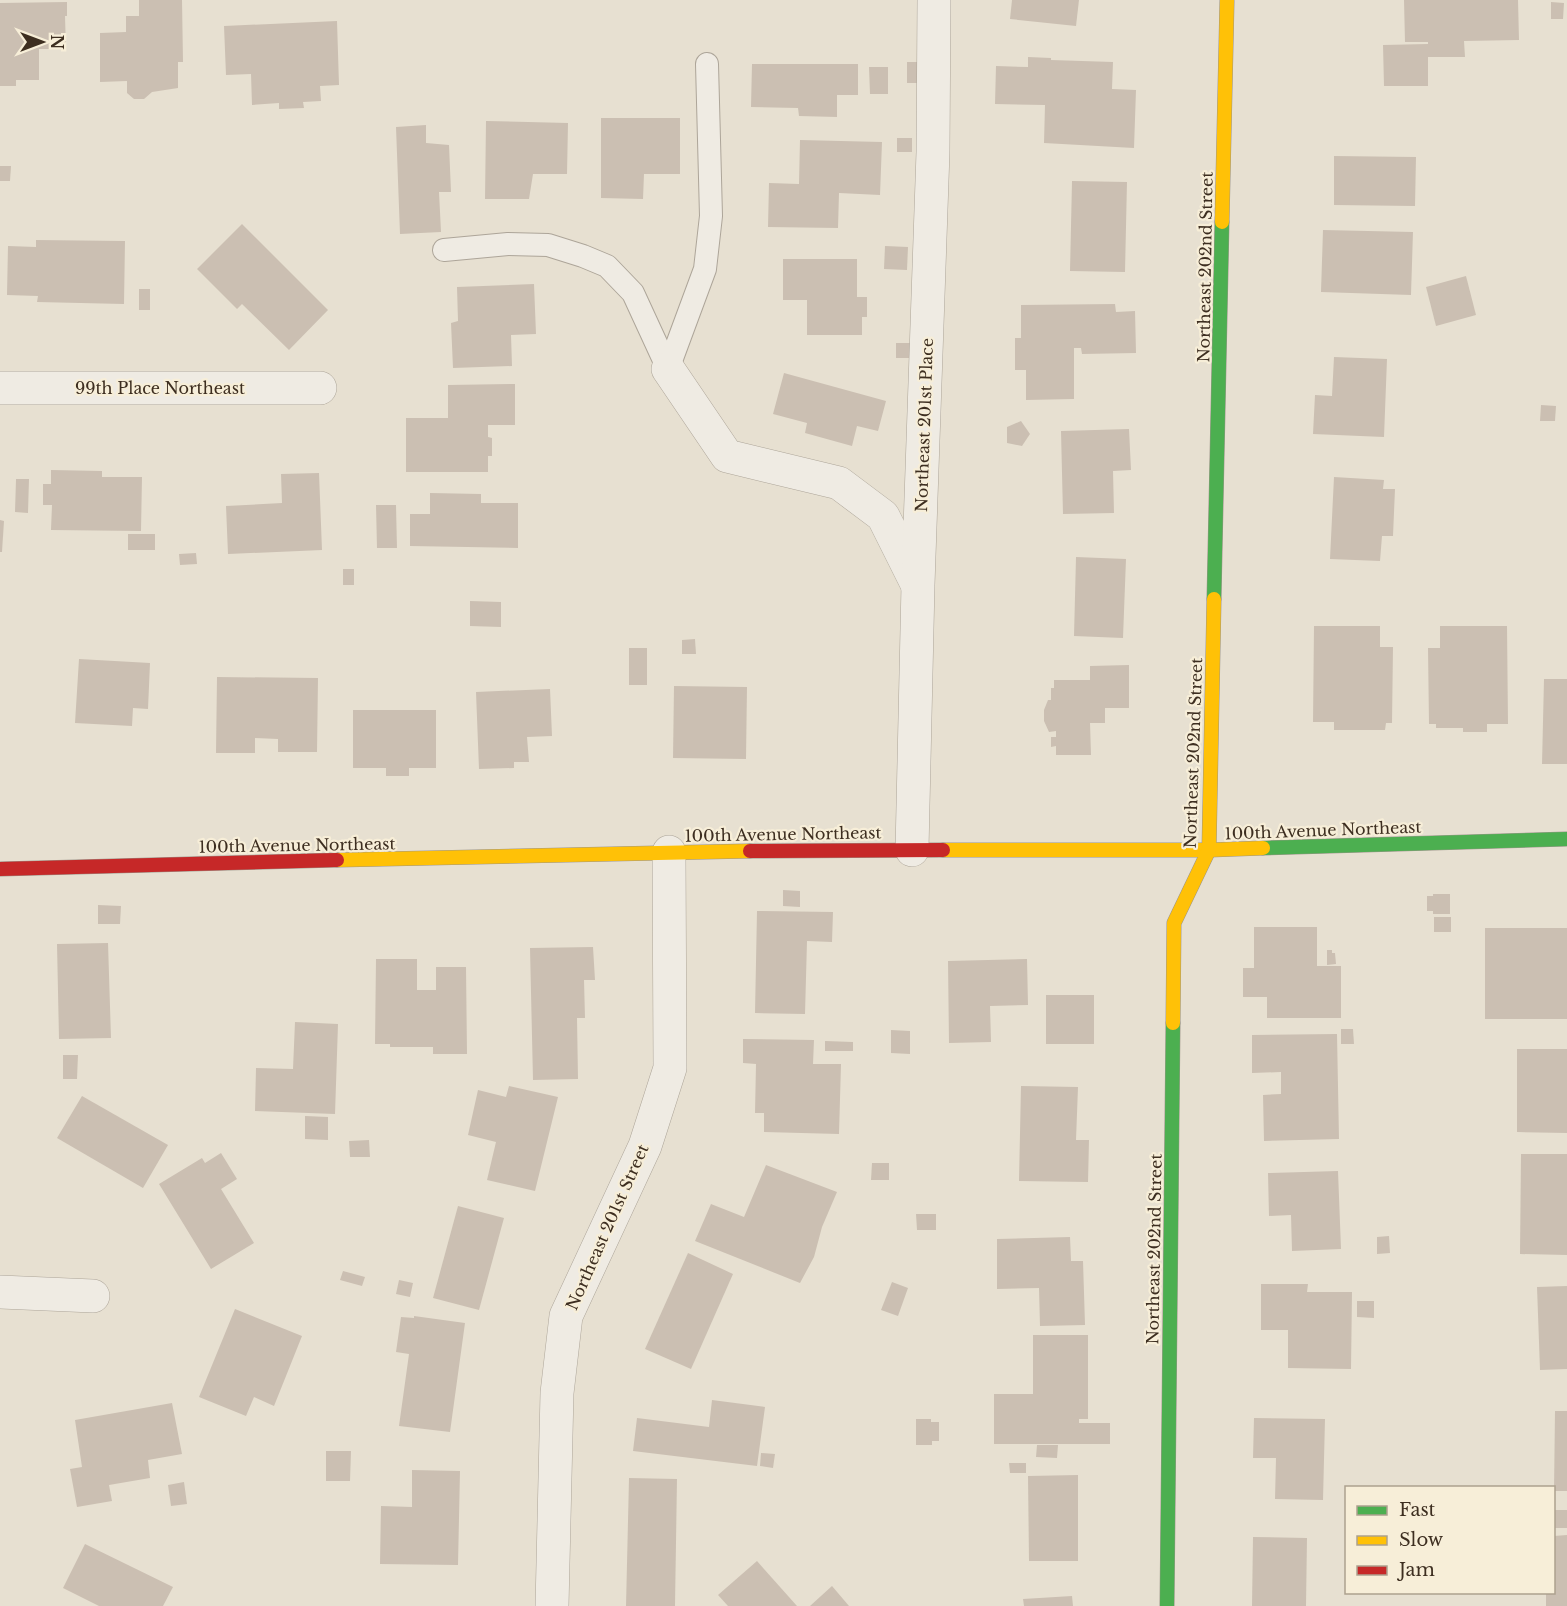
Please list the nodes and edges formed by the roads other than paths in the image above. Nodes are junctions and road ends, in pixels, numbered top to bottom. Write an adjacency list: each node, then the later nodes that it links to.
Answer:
1 (934, 0): 8 (street, Northeast 201st Place)
2 (1227, 1): 11 (street, Northeast 202nd Street)
3 (707, 64): 5 (lane)
4 (444, 250): 5 (lane)
5 (668, 369): 8 (street)
6 (0, 388): 7 (street, 99th Place Northeast)
7 (320, 388)
8 (918, 585): 10 (street, Northeast 201st Place)
9 (1567, 839): 11 (street, 100th Avenue Northeast)
10 (912, 850): 11 (street, 100th Avenue Northeast); 12 (street, 100th Avenue Northeast)
11 (1209, 850): 17 (street, Northeast 202nd Street)
12 (669, 852): 13 (street, 100th Avenue Northeast); 16 (street, Northeast 201st Street)
13 (0, 869)
14 (0, 1292): 15 (street)
15 (93, 1296)
16 (552, 1606)
17 (1167, 1606)

